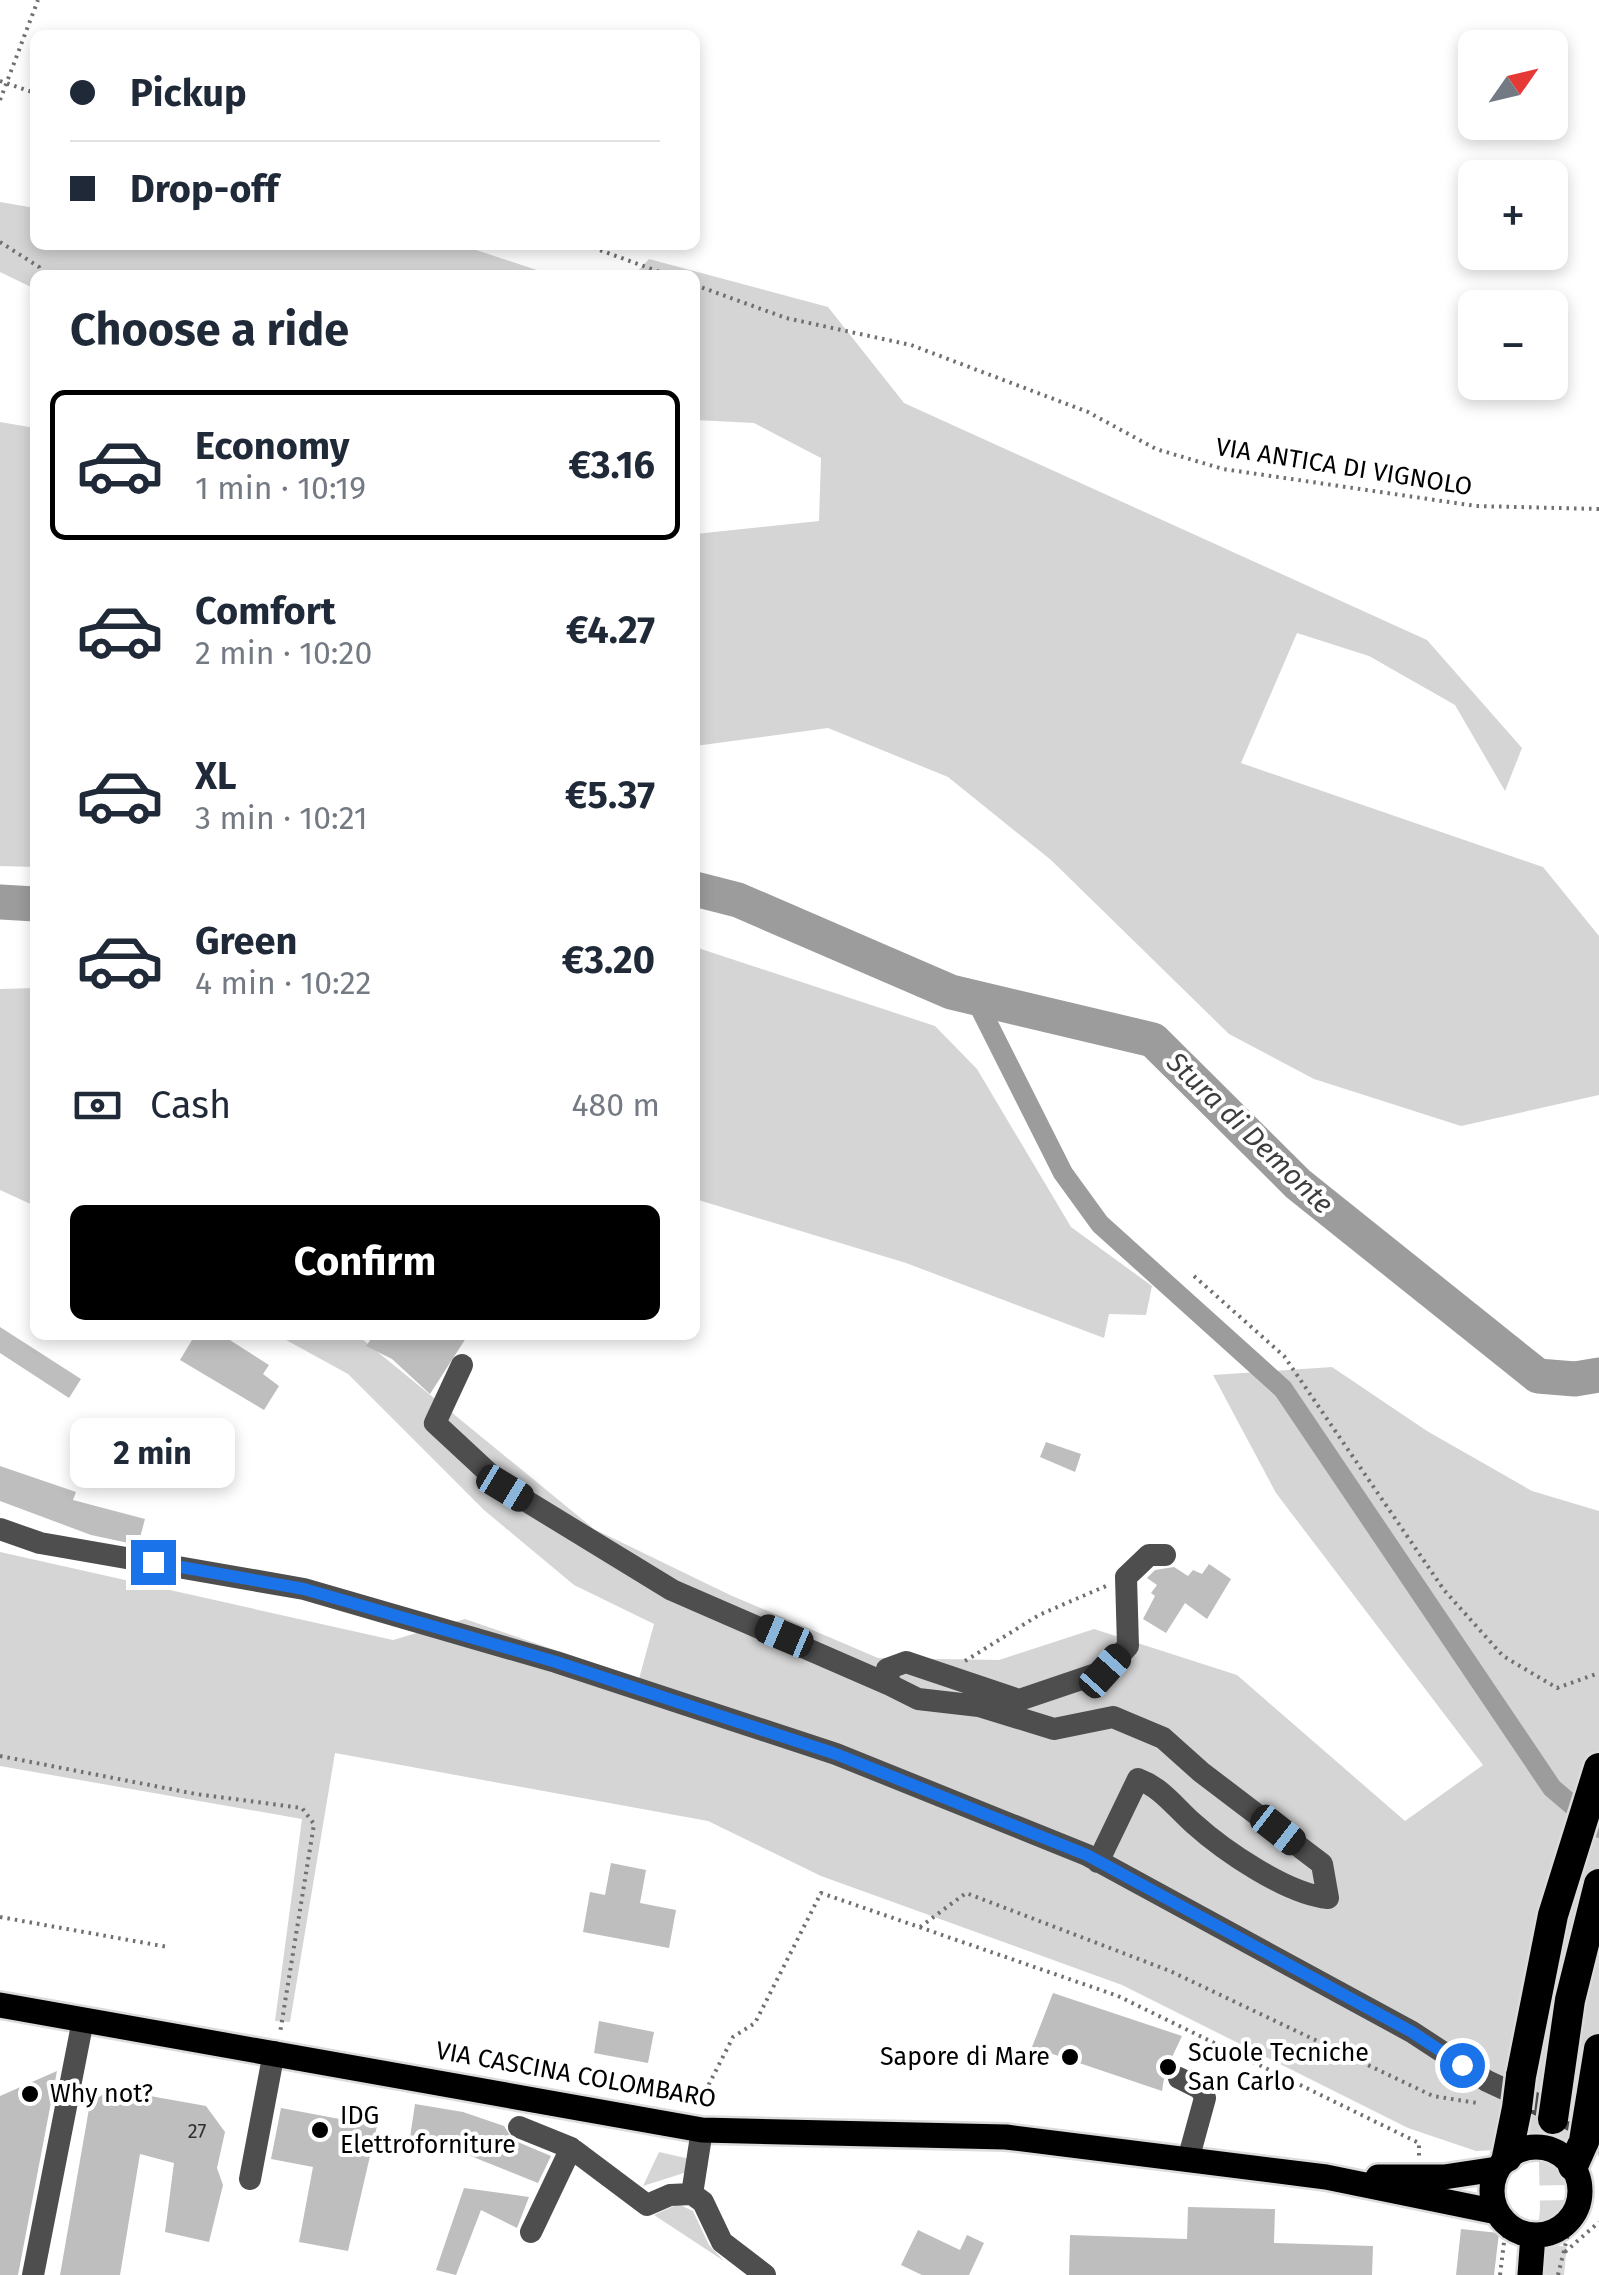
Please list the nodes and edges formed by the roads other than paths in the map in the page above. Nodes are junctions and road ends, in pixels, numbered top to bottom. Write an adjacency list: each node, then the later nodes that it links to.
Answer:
1 (462, 1365): 4 (street)
2 (0, 1529): 6 (street)
3 (1165, 1556): 4 (street)
4 (890, 1685): 6 (street)
5 (1599, 1768): 19 (highway, bridge)
6 (1102, 1854): 16 (street)
7 (1599, 1884): 13 (highway, bridge)
8 (0, 2006): 9 (main road, VIA CASCINA COLOMBARO)
9 (83, 2020): 11 (main road, VIA CASCINA COLOMBARO); 26 (street)
10 (1599, 2049): 16 (highway, bridge)
11 (274, 2052): 15 (main road, VIA CASCINA COLOMBARO); 21 (street)
12 (1179, 2078): 18 (street)
13 (1553, 2119)
14 (519, 2127): 17 (street)
15 (702, 2130): 18 (main road, VIA CASCINA COLOMBARO); 22 (street)
16 (1586, 2147): 19 (main road); 25 (main road)
17 (571, 2148): 22 (street); 24 (street)
18 (1188, 2160): 20 (main road, VIA CASCINA COLOMBARO)
19 (1502, 2163): 20 (main road, VIA CASCINA COLOMBARO); 23 (main road)
20 (1326, 2177): 23 (main road, VIA CASCINA COLOMBARO)
21 (250, 2180)
22 (692, 2194): 27 (street)
23 (1502, 2218): 25 (main road)
24 (531, 2232)
25 (1533, 2235): 28 (main road)
26 (32, 2275)
27 (765, 2275)
28 (1530, 2275)

